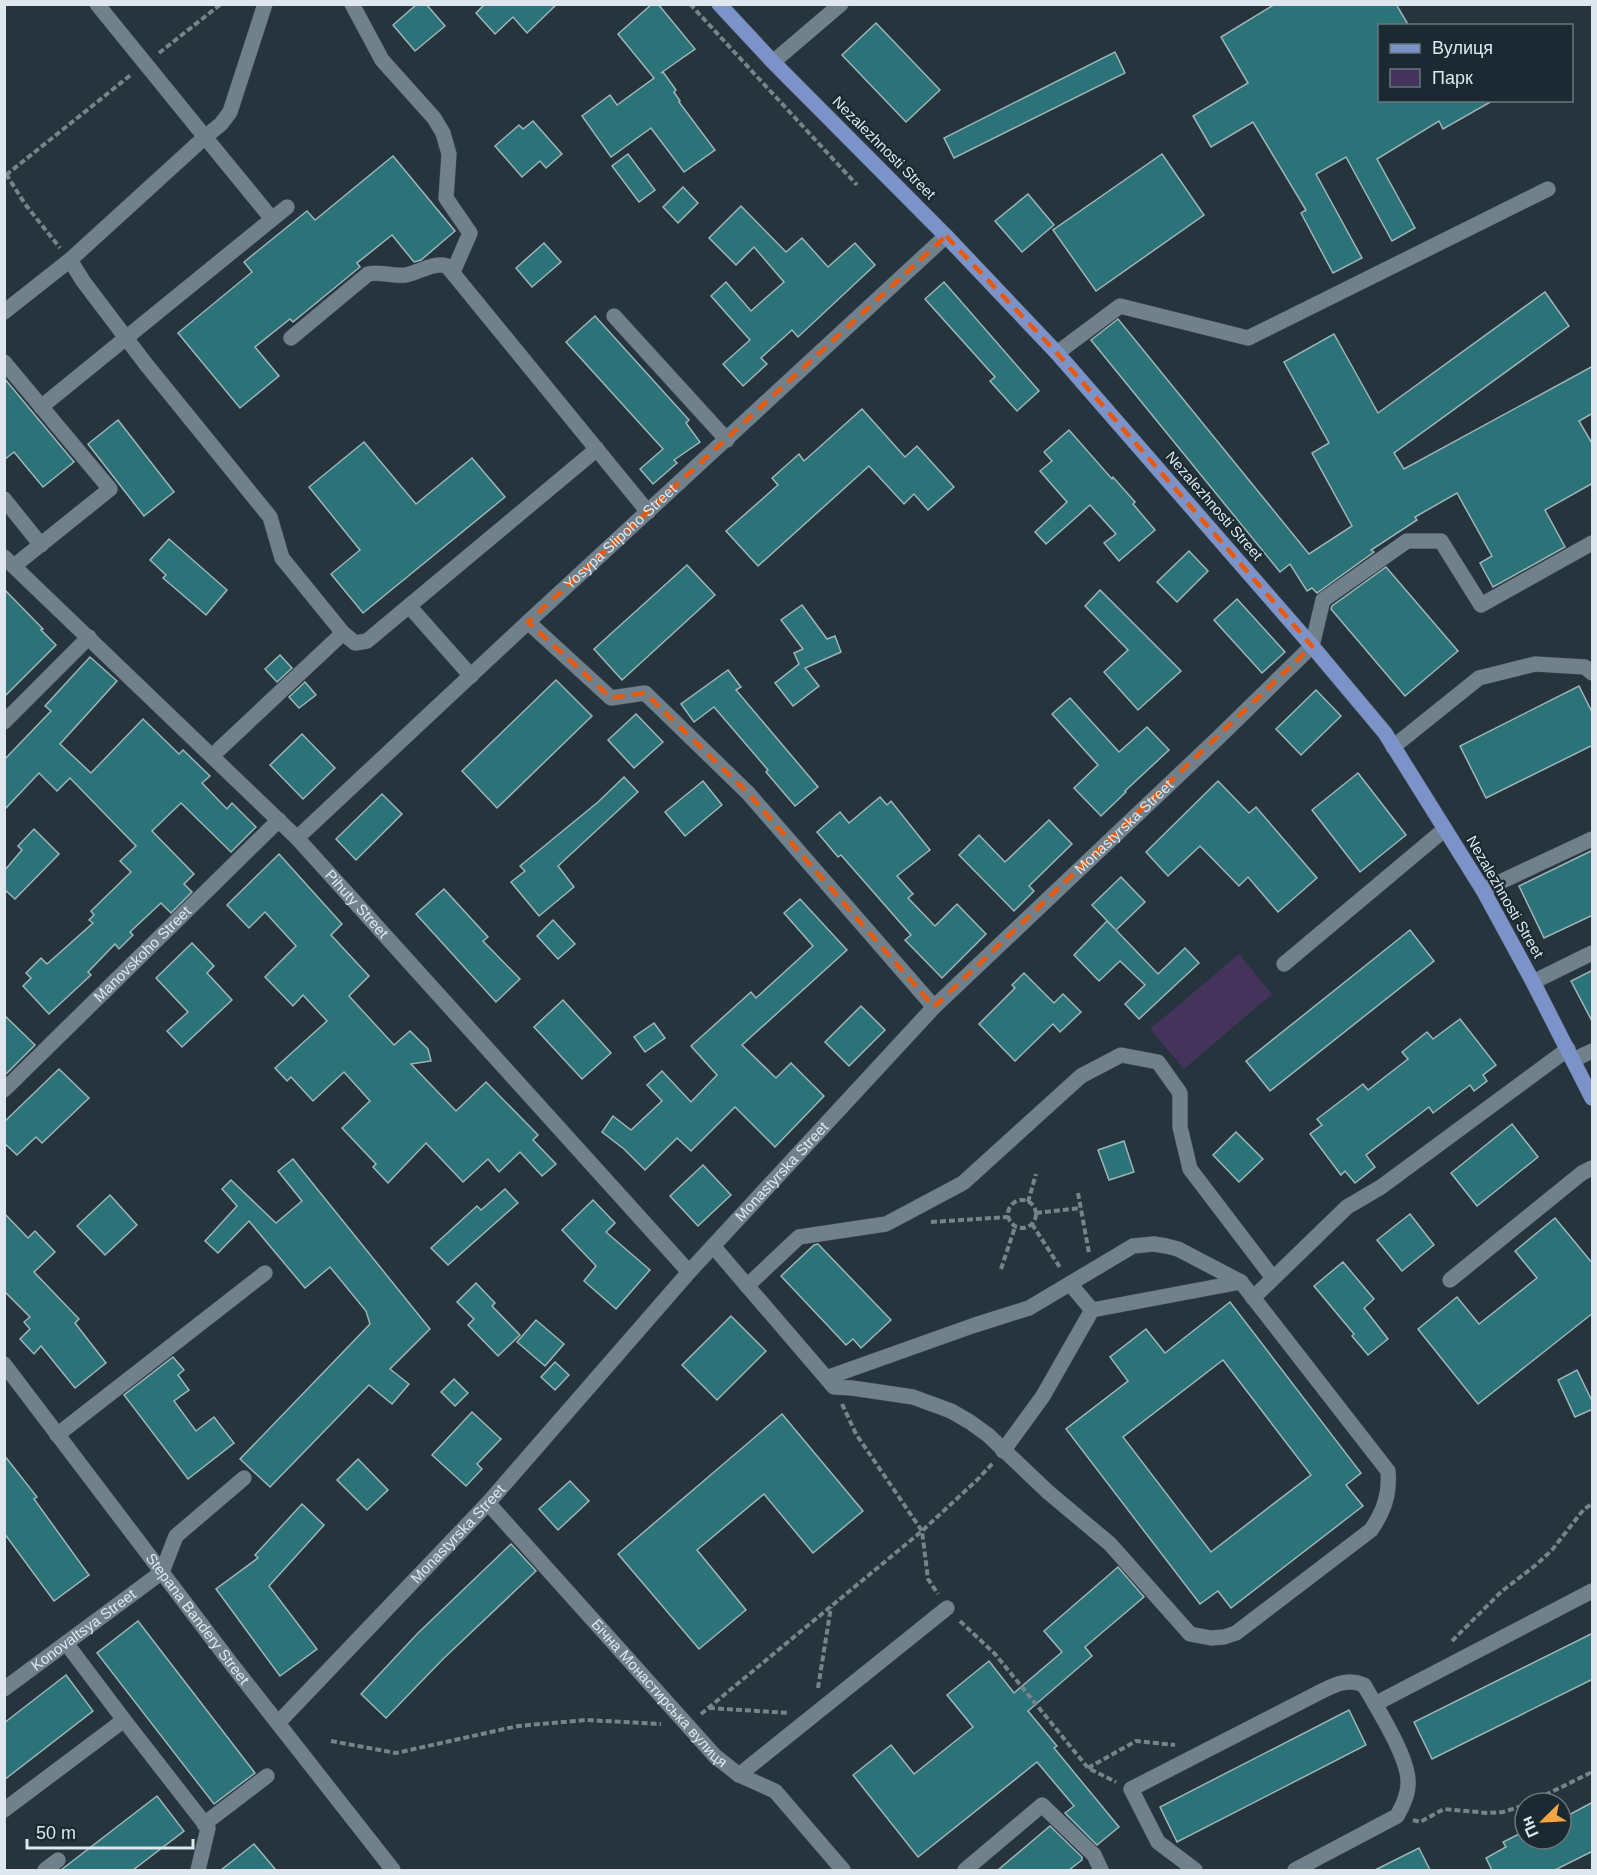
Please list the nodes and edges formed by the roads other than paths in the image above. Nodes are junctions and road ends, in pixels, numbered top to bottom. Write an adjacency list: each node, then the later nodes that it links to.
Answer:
1 (97, 4): 7 (street)
2 (265, 4): 7 (street)
3 (352, 4): 13 (street)
4 (719, 4): 6 (main road, Nezalezhnosti Street)
5 (841, 4): 6 (street)
6 (773, 62): 11 (main road, Nezalezhnosti Street)
7 (205, 137): 10 (street); 12 (street)
8 (1548, 189): 18 (street)
9 (287, 207): 10 (street)
10 (272, 219): 16 (street)
11 (946, 236): 18 (main road, Nezalezhnosti Street); 21 (street, Yosypa Slipoho Street)
12 (70, 260): 14 (street); 16 (street)
13 (453, 272): 17 (street); 22 (street)
14 (4, 312)
15 (614, 316): 21 (street)
16 (126, 338): 20 (street); 30 (street)
17 (291, 338)
18 (1057, 353): 32 (main road, Nezalezhnosti Street)
19 (4, 362): 20 (street)
20 (41, 406): 26 (street)
21 (727, 440): 24 (street, Yosypa Slipoho Street)
22 (597, 449): 24 (street); 28 (street)
23 (4, 500): 26 (street)
24 (648, 512): 29 (street, Yosypa Slipoho Street)
25 (1593, 543): 32 (street)
26 (40, 545): 27 (street)
27 (9, 562): 31 (street, Pihuty Street)
28 (409, 606): 30 (street); 34 (street)
29 (528, 622): 34 (street, Yosypa Slipoho Street); 46 (street)
30 (343, 633): 37 (street)
31 (89, 637): 35 (street); 37 (street, Pihuty Street)
32 (1312, 646): 36 (main road, Nezalezhnosti Street); 46 (street, Monastyrska Street)
33 (1593, 673): 36 (street)
34 (471, 676): 40 (street, Yosypa Slipoho Street)
35 (4, 722)
36 (1393, 747): 39 (main road, Nezalezhnosti Street)
37 (212, 756): 38 (street, Pihuty Street)
38 (279, 820): 40 (street, Pihuty Street); 49 (street, Manovskoho Street)
39 (1445, 829): 42 (main road, Nezalezhnosti Street); 44 (street)
40 (297, 838): 53 (street, Pihuty Street)
41 (1593, 839): 42 (street)
42 (1483, 890): 45 (main road, Nezalezhnosti Street)
43 (1593, 952): 45 (street)
44 (1284, 964)
45 (1533, 982): 48 (main road, Nezalezhnosti Street)
46 (934, 1007): 52 (street, Monastyrska Street)
47 (1593, 1051): 48 (street)
48 (1571, 1055): 50 (main road, Nezalezhnosti Street); 55 (street)
49 (4, 1090)
50 (1593, 1098)
51 (1593, 1168): 56 (street)
52 (713, 1246): 53 (street, Monastyrska Street); 59 (street)
53 (689, 1272): 67 (street, Monastyrska Street)
54 (265, 1273): 64 (street)
55 (1272, 1278): 59 (street); 60 (street)
56 (1450, 1280)
57 (1241, 1282): 58 (street); 60 (street); 61 (street)
58 (1071, 1285): 61 (street); 63 (street)
59 (747, 1286): 63 (street)
60 (1253, 1298): 65 (street)
61 (1092, 1310): 65 (street)
62 (4, 1364): 64 (street, Stepana Bandery Street)
63 (826, 1378): 65 (street)
64 (57, 1435): 68 (street, Stepana Bandery Street)
65 (1003, 1451)
66 (244, 1478): 68 (street)
67 (488, 1503): 75 (street, Monastyrska Street); 76 (street, Бічна Монастирська вулиця)
68 (162, 1572): 71 (street, Konovaltsya Street); 75 (street, Stepana Bandery Street)
69 (1593, 1591): 73 (street)
70 (947, 1608): 76 (street)
71 (66, 1643): 72 (street, Konovaltsya Street); 74 (street)
72 (4, 1689)
73 (1375, 1704): 88 (street); 89 (street)
74 (124, 1720): 78 (street); 79 (street)
75 (279, 1723): 84 (street, Stepana Bandery Street)
76 (739, 1775): 85 (street, Бічна Монастирська вулиця)
77 (267, 1776): 79 (street)
78 (4, 1810)
79 (204, 1824): 81 (street)
80 (58, 1860): 82 (street)
81 (199, 1865): 83 (street)
82 (45, 1870)
83 (187, 1870)
84 (393, 1870)
85 (843, 1870)
86 (965, 1870): 87 (street)
87 (1101, 1870)
88 (1195, 1870)
89 (1295, 1870)

